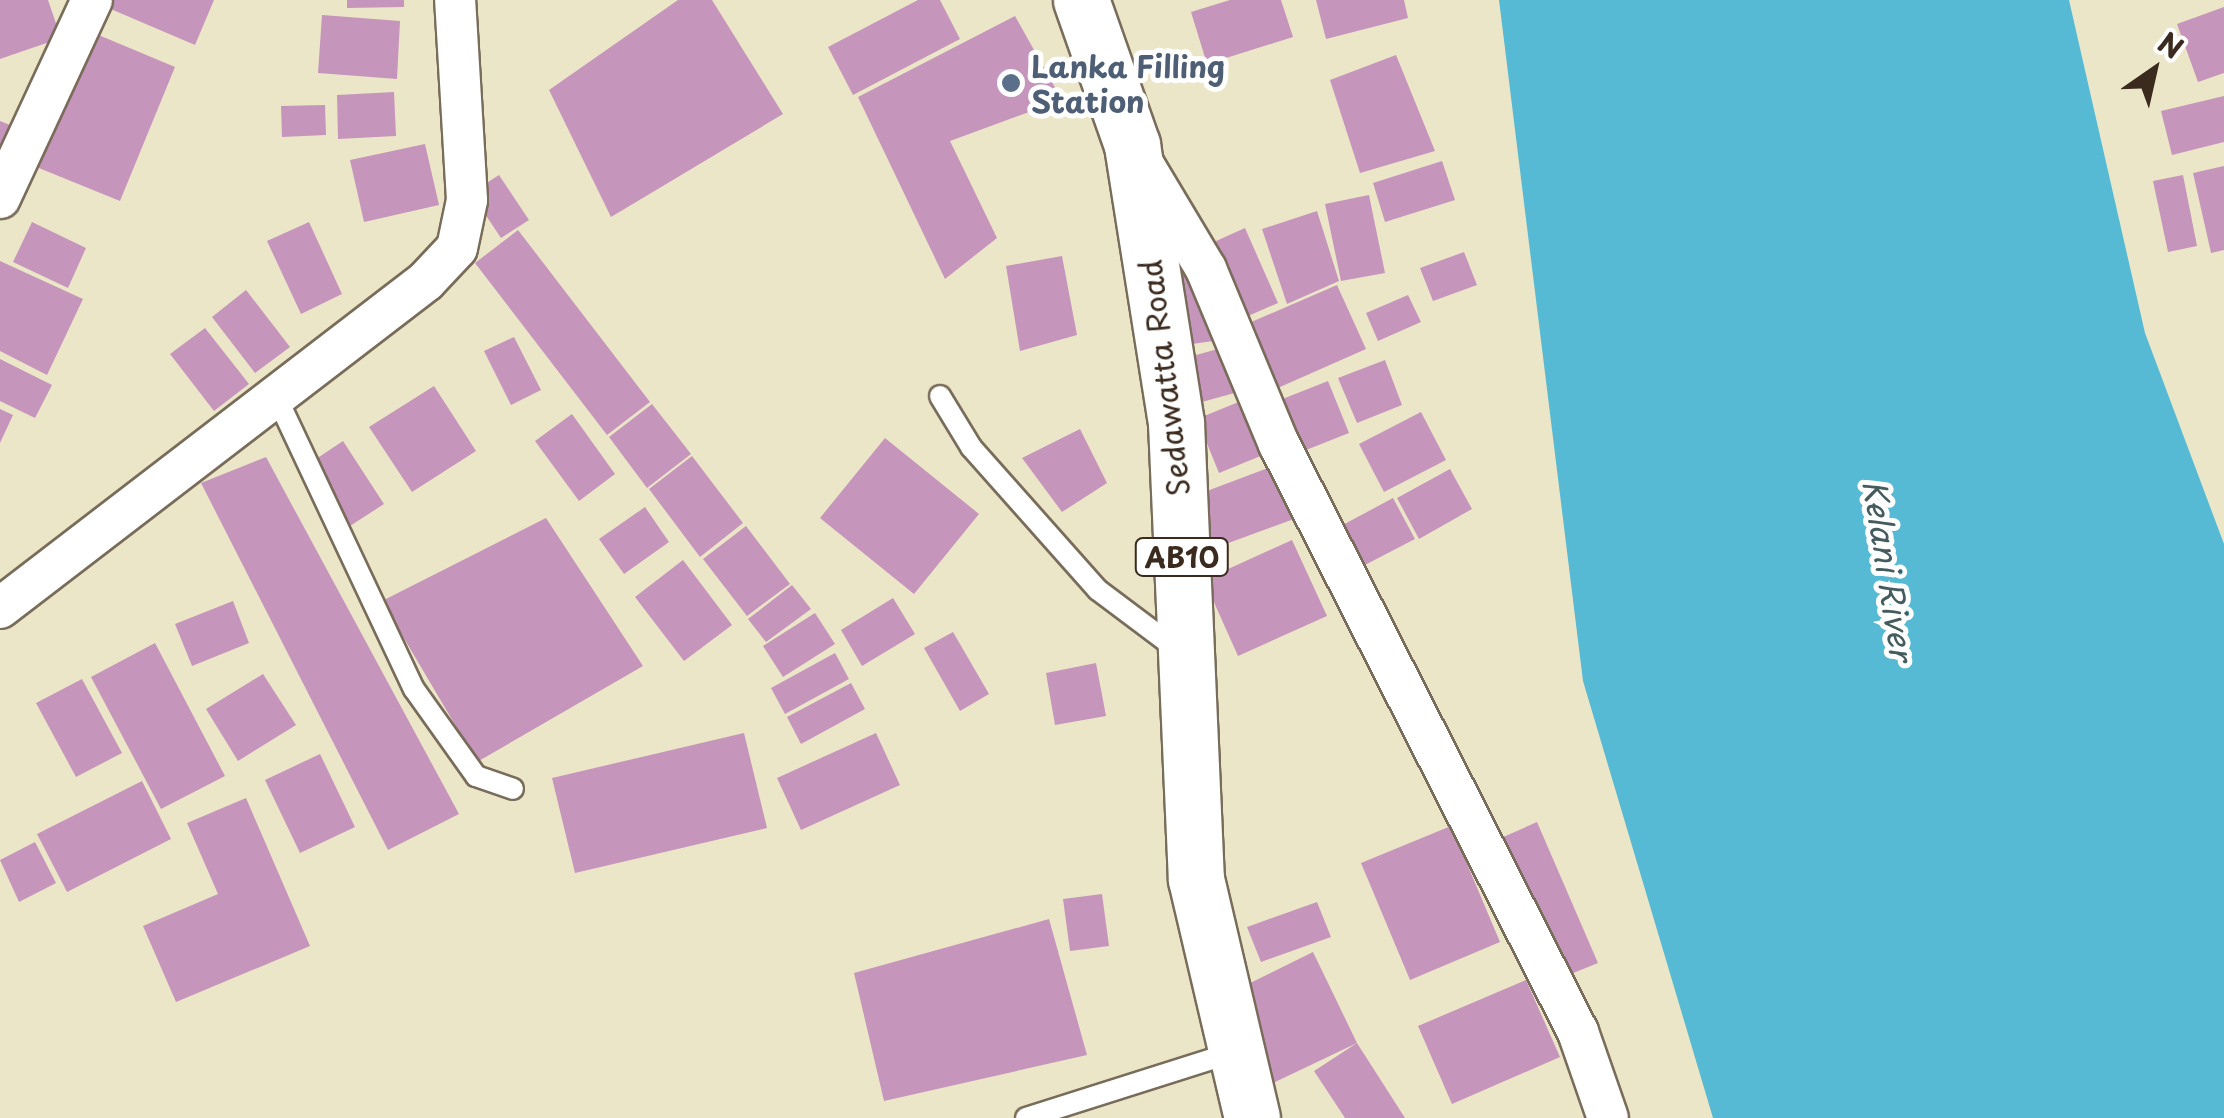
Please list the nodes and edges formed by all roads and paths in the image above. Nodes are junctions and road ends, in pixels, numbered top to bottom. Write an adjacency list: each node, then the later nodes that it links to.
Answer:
1 (92, 0): 5 (street)
2 (456, 0): 6 (street)
3 (1080, 0): 4 (main road, Sedawatta Road / AB10)
4 (1132, 145): 9 (main road, Sedawatta Road / AB10); 15 (street)
5 (0, 198)
6 (276, 396): 8 (street); 10 (lane)
7 (940, 396): 9 (lane)
8 (0, 608)
9 (1180, 651): 11 (main road, Sedawatta Road / AB10)
10 (512, 789)
11 (1231, 1053): 12 (lane); 14 (main road, Sedawatta Road / AB10)
12 (1053, 1114): 13 (lane)
13 (1026, 1118)
14 (1252, 1118)
15 (1608, 1118)

